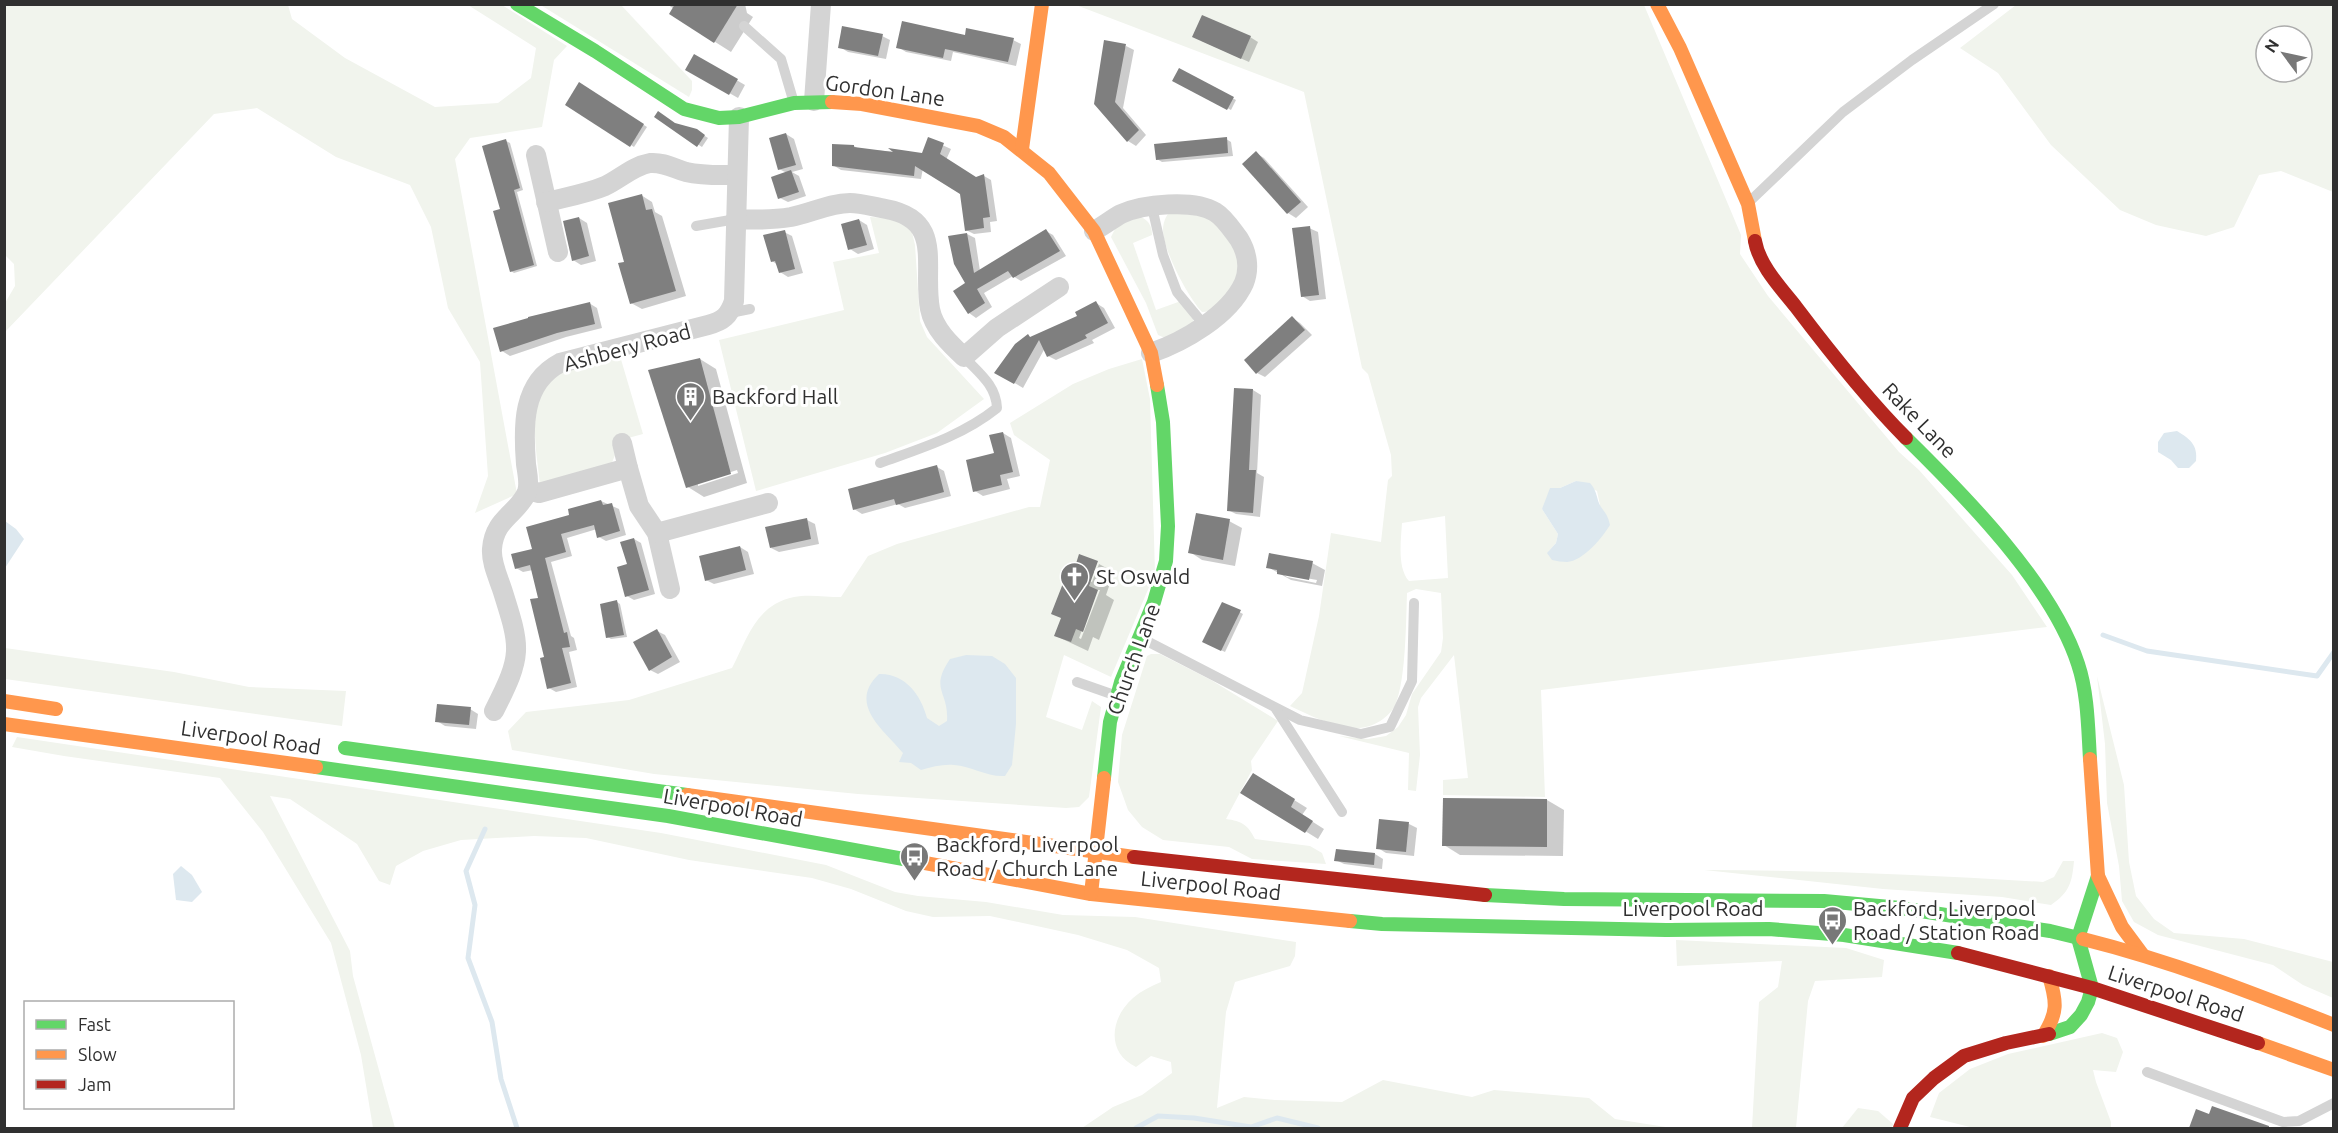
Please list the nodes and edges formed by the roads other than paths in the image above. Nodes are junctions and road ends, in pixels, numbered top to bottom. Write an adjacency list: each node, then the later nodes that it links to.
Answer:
1 (821, 4): 7 (street)
2 (1042, 4): 10 (main road)
3 (1657, 4): 14 (main road, Rake Lane)
4 (1994, 4): 14 (lane)
5 (519, 5): 9 (main road, Gordon Lane)
6 (744, 26): 8 (lane)
7 (814, 101): 8 (main road, Gordon Lane); 10 (main road, Gordon Lane)
8 (794, 103): 9 (main road, Gordon Lane)
9 (740, 117): 12 (street)
10 (1022, 149): 18 (main road, Church Lane)
11 (536, 155): 13 (street)
12 (737, 174): 13 (street); 16 (street)
13 (546, 202): 19 (street)
14 (1748, 204): 45 (main road, Rake Lane)
15 (1152, 207): 18 (street); 23 (lane); 23 (street)
16 (736, 219): 17 (lane); 22 (street); 25 (street)
17 (696, 226)
18 (1094, 231): 24 (main road, Church Lane)
19 (558, 252)
20 (1059, 286): 25 (street)
21 (750, 309): 22 (lane)
22 (730, 313): 29 (street, Ashbery Road)
23 (1205, 326): 24 (street)
24 (1151, 353): 34 (main road, Church Lane)
25 (964, 357): 27 (lane)
26 (622, 443): 28 (street)
27 (880, 463)
28 (628, 468): 29 (street); 31 (street)
29 (528, 490): 40 (street)
30 (768, 503): 31 (street)
31 (657, 533): 32 (street)
32 (670, 589)
33 (1414, 603): 38 (lane)
34 (1141, 638): 36 (main road, Church Lane); 38 (lane)
35 (1077, 682): 36 (lane)
36 (1117, 696): 44 (main road, Church Lane)
37 (4, 701): 39 (main road)
38 (1276, 708): 43 (lane)
39 (72, 711)
40 (494, 711)
41 (4, 724): 46 (main road, Liverpool Road)
42 (337, 747): 44 (main road, Liverpool Road)
43 (1342, 812)
44 (1096, 851): 46 (main road, Church Lane); 47 (main road, Liverpool Road)
45 (2098, 876): 47 (main road, Rake Lane); 48 (main road, Rake Lane)
46 (1091, 894): 49 (main road, Liverpool Road)
47 (2078, 938): 48 (main road, Liverpool Road); 50 (main road)
48 (2142, 954): 51 (main road, Liverpool Road)
49 (2049, 976): 50 (main road, Liverpool Road); 52 (main road)
50 (2092, 988): 52 (main road); 53 (main road, Liverpool Road)
51 (2334, 1025)
52 (2043, 1036): 56 (main road)
53 (2334, 1070)
54 (2147, 1072): 55 (lane)
55 (2334, 1103)
56 (1900, 1128)

